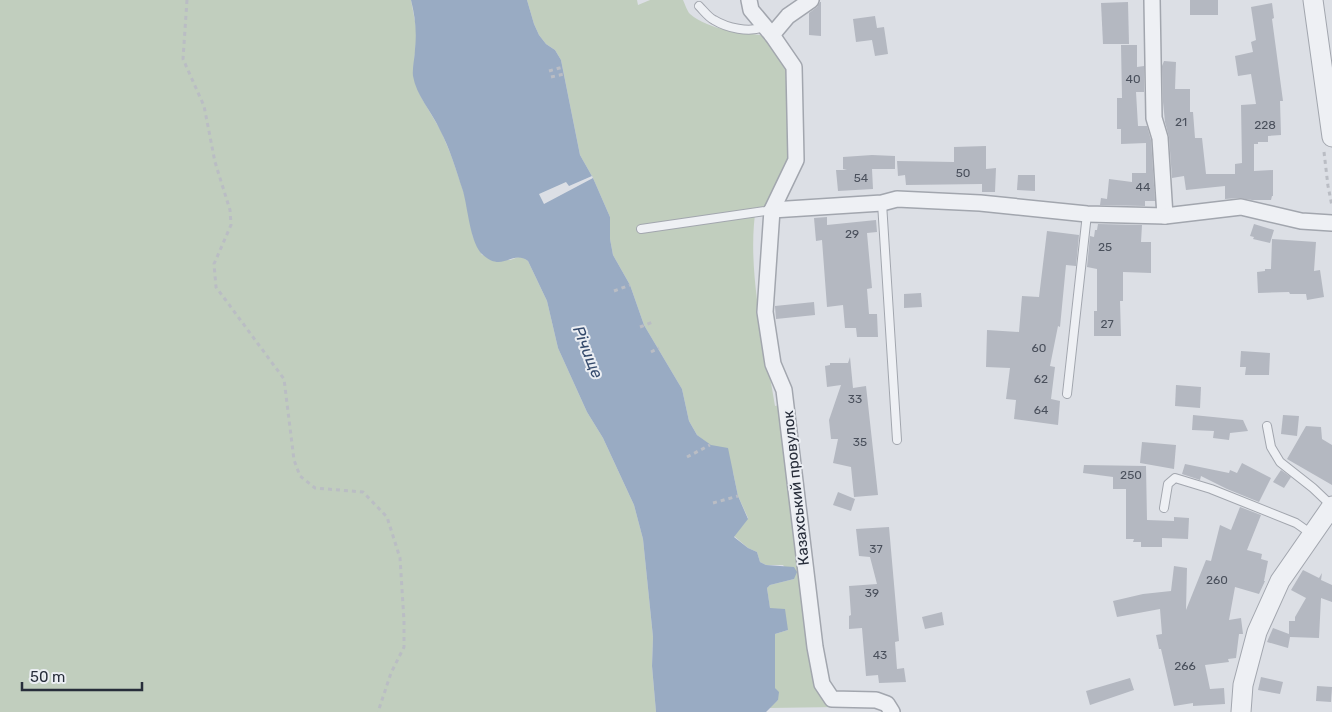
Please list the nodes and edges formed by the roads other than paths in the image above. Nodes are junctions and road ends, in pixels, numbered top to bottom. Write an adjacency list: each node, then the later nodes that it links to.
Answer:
1 (749, 0): 6 (street, Казахський провулок)
2 (811, 0): 6 (street)
3 (1152, 0): 11 (street)
4 (1313, 0): 7 (street)
5 (699, 6): 6 (lane)
6 (768, 31): 9 (street, Казахський провулок)
7 (1332, 137)
8 (882, 203): 9 (street); 10 (street); 16 (lane)
9 (772, 210): 13 (lane); 20 (street, Казахський провулок)
10 (1087, 214): 11 (street); 14 (lane)
11 (1165, 216): 12 (street)
12 (1332, 223)
13 (641, 230)
14 (1067, 394)
15 (1267, 426): 17 (lane)
16 (896, 440)
17 (1332, 506): 19 (street)
18 (1164, 508): 19 (lane)
19 (1313, 535): 21 (street)
20 (892, 712)
21 (1240, 712)

